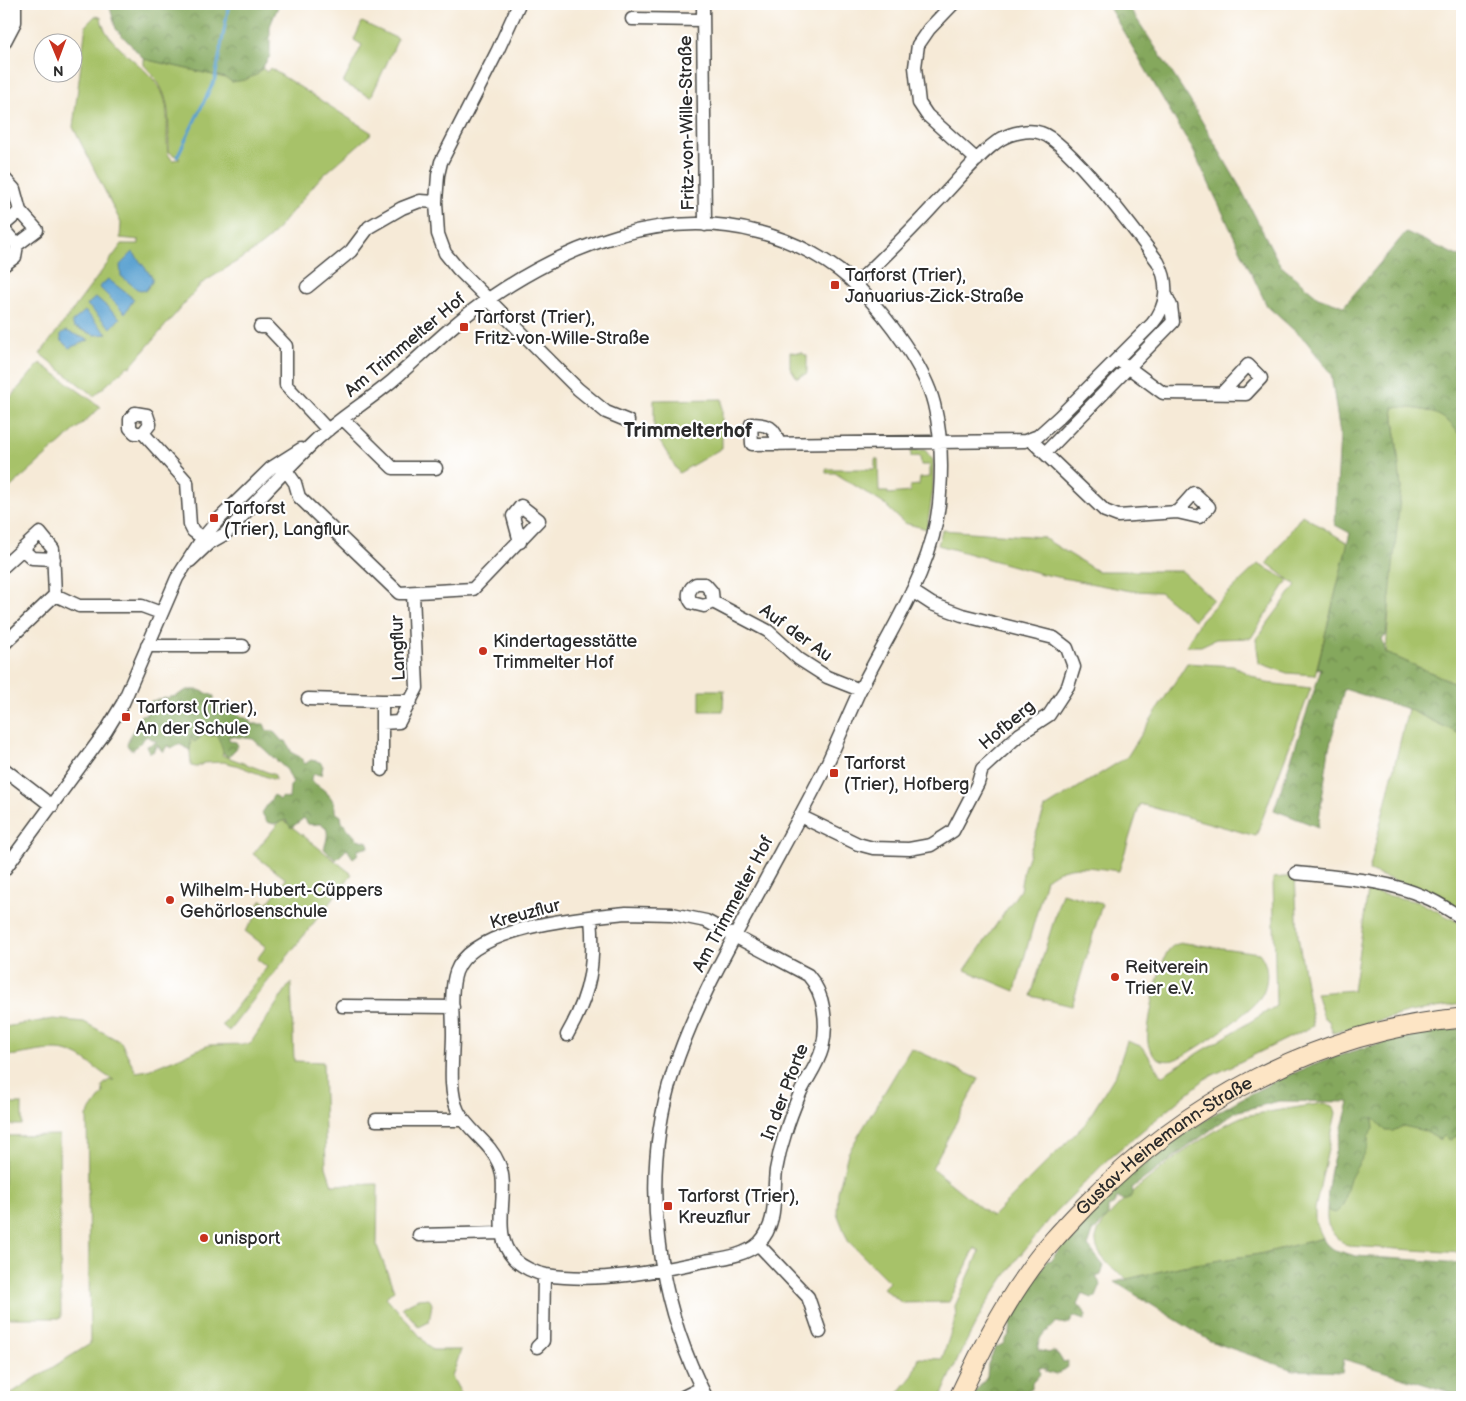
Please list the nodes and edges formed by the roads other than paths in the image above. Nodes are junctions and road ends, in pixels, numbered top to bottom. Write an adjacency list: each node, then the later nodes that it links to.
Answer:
1 (15, 4): 7 (street)
2 (519, 4): 10 (street)
3 (703, 4): 6 (street, Fritz-von-Wille-Straße)
4 (953, 4): 8 (street)
5 (632, 19): 6 (street, Fritz-von-Wille-Straße)
6 (703, 20): 13 (street, Fritz-von-Wille-Straße)
7 (4, 43)
8 (977, 160): 17 (street); 19 (street)
9 (4, 178): 11 (street)
10 (436, 202): 18 (street); 20 (street)
11 (20, 211): 12 (street); 15 (street)
12 (4, 225)
13 (705, 225): 17 (street, Am Trimmelter Hof); 20 (street, Am Trimmelter Hof)
14 (4, 230): 15 (street)
15 (17, 246): 16 (street)
16 (4, 265)
17 (856, 284): 30 (street, Am Trimmelter Hof)
18 (307, 287)
19 (1166, 295): 22 (street); 23 (street)
20 (489, 299): 25 (street, Am Trimmelter Hof); 26 (street, Am Trimmelter Hof)
21 (260, 327): 27 (street)
22 (1117, 359): 23 (street); 29 (street)
23 (1128, 367): 24 (street); 32 (street)
24 (1223, 392)
25 (344, 419): 27 (street, Am Trimmelter Hof); 34 (street, Am Trimmelter Hof)
26 (628, 421)
27 (328, 430): 33 (street, Am Trimmelter Hof)
28 (143, 433): 36 (street)
29 (1031, 440): 30 (street); 32 (street)
30 (940, 443): 31 (street); 41 (street, Am Trimmelter Hof)
31 (778, 444)
32 (1045, 453): 35 (street)
33 (283, 466): 36 (street, Am Trimmelter Hof); 42 (street, Langflur)
34 (436, 468)
35 (1177, 512)
36 (206, 541): 45 (street, Am Trimmelter Hof)
37 (520, 542): 42 (street, Langflur)
38 (22, 550): 39 (street); 39 (street); 40 (street)
39 (54, 559): 43 (street)
40 (4, 566)
41 (912, 591): 49 (street, Am Trimmelter Hof); 57 (street, Hofberg)
42 (413, 593): 51 (street, Langflur)
43 (55, 595): 45 (street); 46 (street)
44 (713, 602): 49 (street, Auf der Au)
45 (161, 613): 47 (street, Am Trimmelter Hof)
46 (4, 644)
47 (147, 646): 48 (street); 56 (street, Am Trimmelter Hof)
48 (243, 646)
49 (860, 690): 57 (street, Am Trimmelter Hof)
50 (308, 699): 52 (street, Langflur)
51 (411, 700): 52 (street, Langflur); 53 (street, Langflur)
52 (382, 701): 53 (street, Langflur)
53 (382, 723): 55 (street, Langflur)
54 (4, 768): 56 (street)
55 (382, 770)
56 (52, 806): 58 (street, Am Trimmelter Hof)
57 (800, 816): 62 (street, Am Trimmelter Hof)
58 (4, 870)
59 (1296, 873): 61 (street)
60 (591, 917): 62 (street, Kreuzflur); 64 (street, Kreuzflur); 66 (street)
61 (1462, 918)
62 (735, 936): 71 (street, In der Pforte); 72 (street, Am Trimmelter Hof)
63 (342, 1006): 64 (street)
64 (453, 1007): 68 (street, Kreuzflur)
65 (1462, 1018): 78 (main road, Gustav-Heinemann-Straße)
66 (566, 1035)
67 (376, 1120): 68 (street)
68 (464, 1120): 69 (street, Kreuzflur)
69 (502, 1233): 70 (street); 73 (street, Kreuzflur)
70 (419, 1235)
71 (758, 1244): 72 (street); 74 (street)
72 (663, 1269): 73 (street, Kreuzflur); 76 (street, Am Trimmelter Hof)
73 (544, 1275): 75 (street)
74 (820, 1332)
75 (537, 1347)
76 (704, 1393): 77 (street)
77 (683, 1397)
78 (959, 1397)

